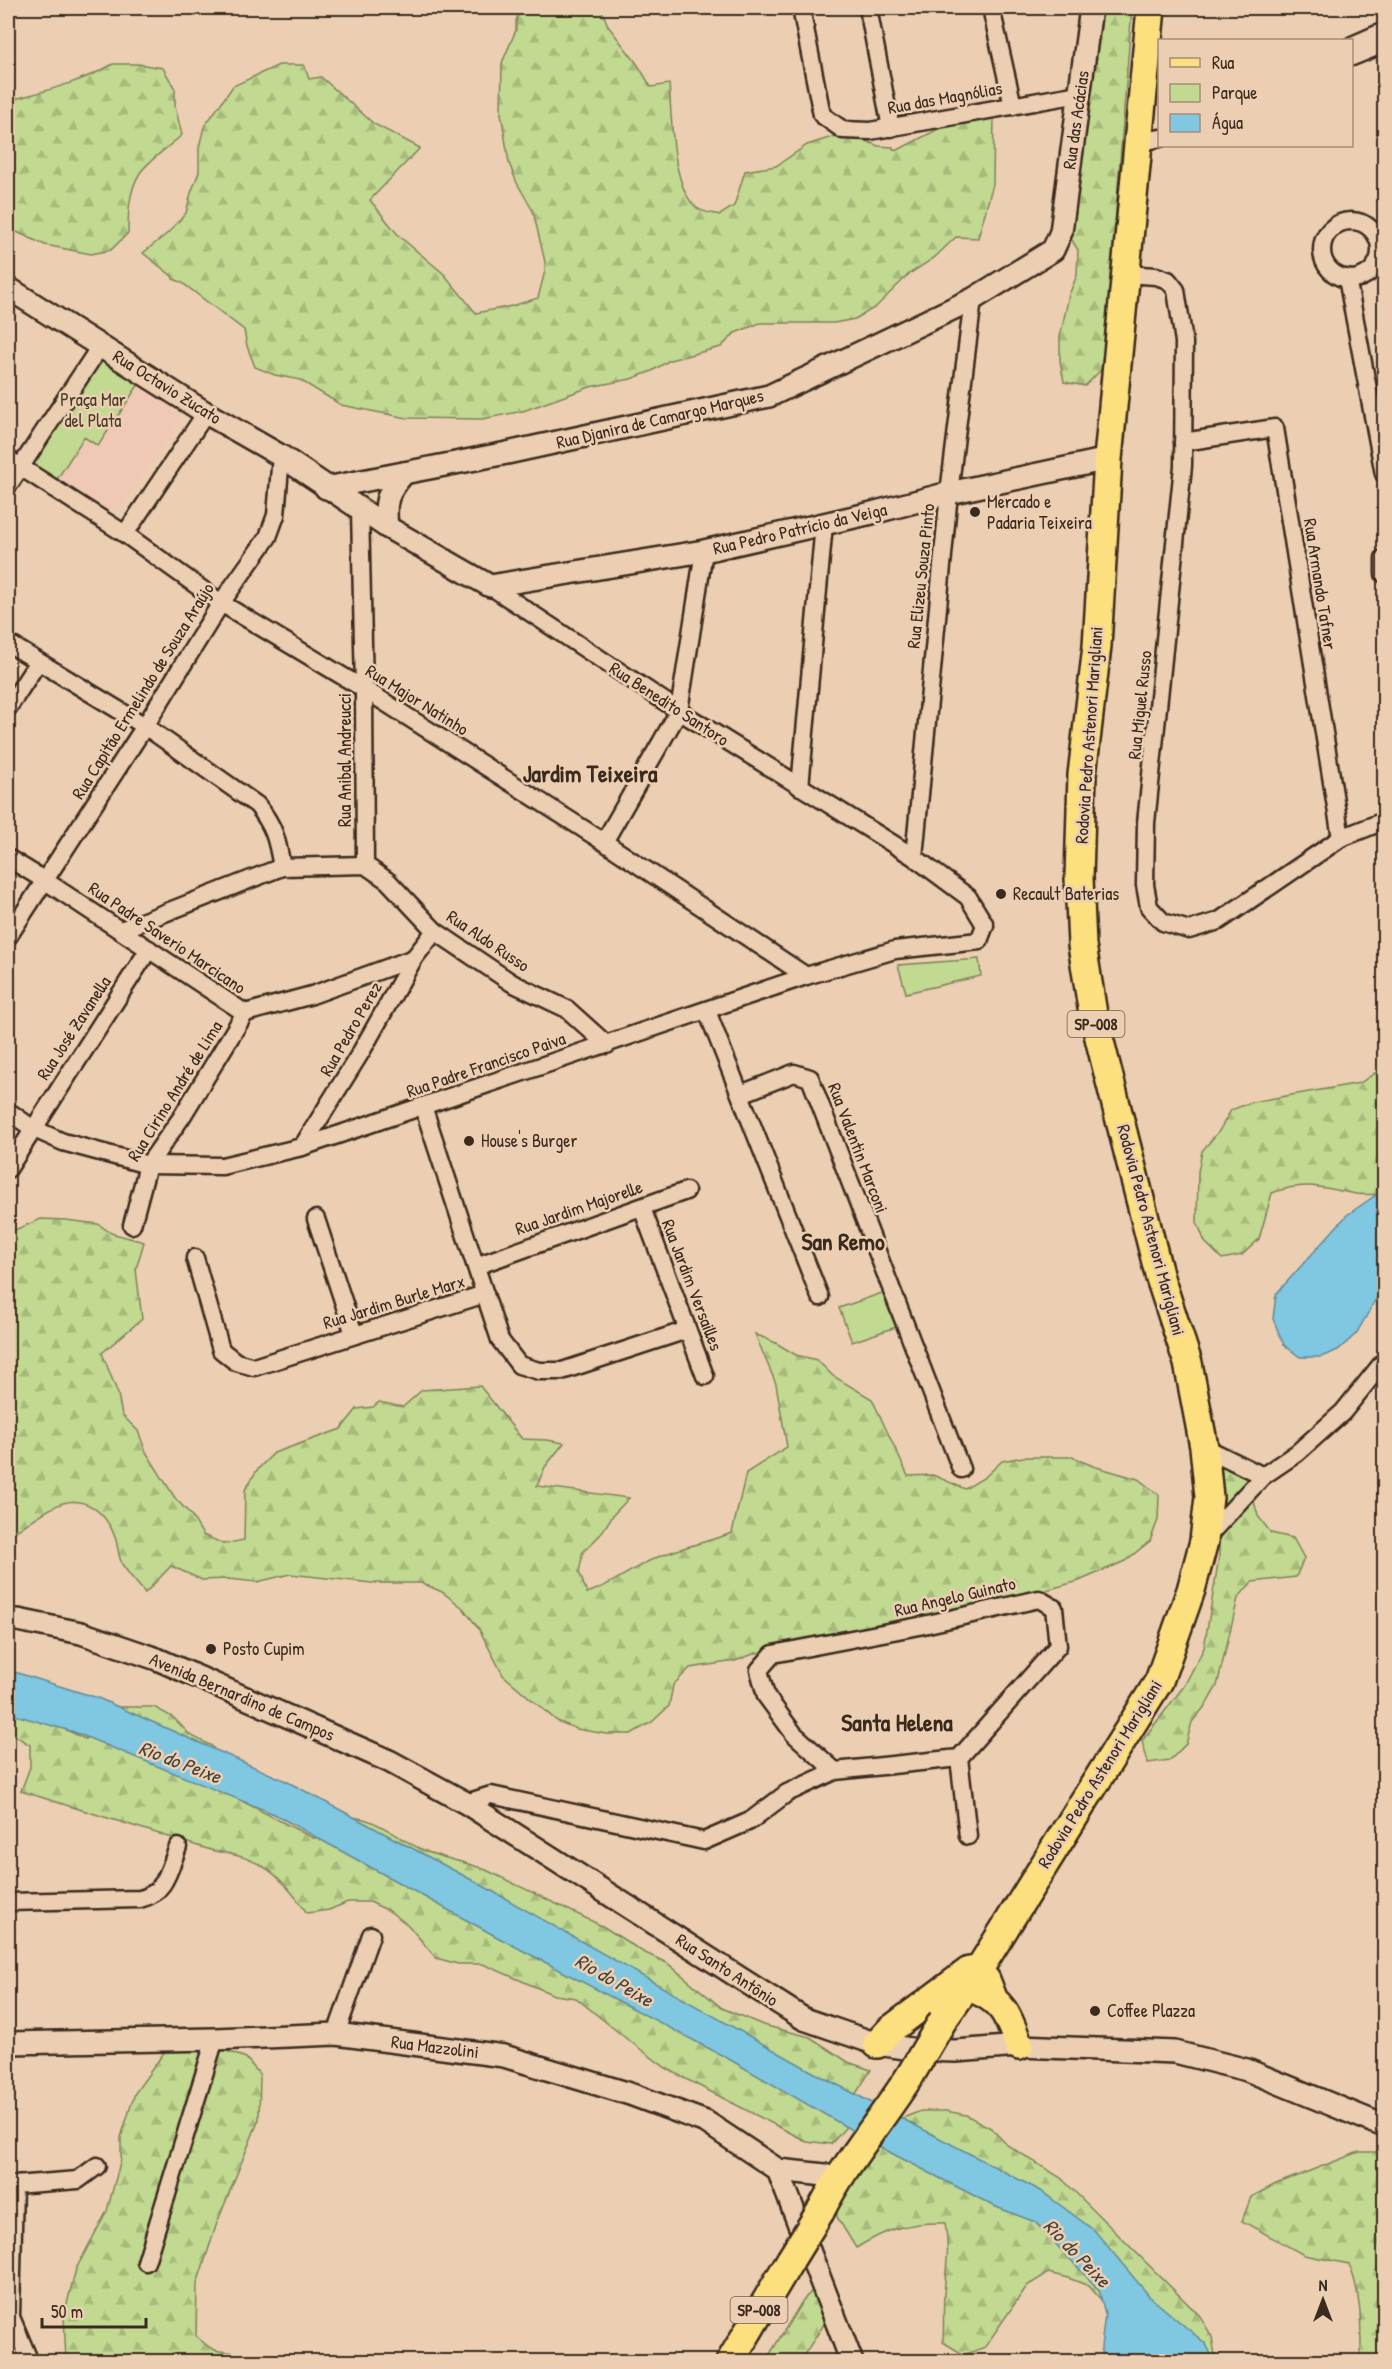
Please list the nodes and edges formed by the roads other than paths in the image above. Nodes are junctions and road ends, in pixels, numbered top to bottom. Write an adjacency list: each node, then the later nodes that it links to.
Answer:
1 (801, 8): 13 (street, Rua das Magnólias)
2 (868, 8): 13 (street)
3 (991, 8): 12 (street)
4 (1091, 8): 10 (street, Rua das Acácias)
5 (1151, 8): 11 (main road, Rodovia Pedro Astenori Marigliani / SP-008)
6 (1384, 31): 8 (street)
7 (1384, 44): 9 (street)
8 (1353, 45)
9 (1353, 57)
10 (1079, 94): 12 (street, Rua das Magnólias); 16 (street, Rua das Acácias)
11 (1151, 105): 14 (main road, Rodovia Pedro Astenori Marigliani / SP-008)
12 (1012, 106): 13 (street, Rua das Magnólias)
13 (891, 128)
14 (1149, 140): 17 (main road, Rodovia Pedro Astenori Marigliani / SP-008)
15 (1380, 230): 18 (street); 18 (street)
16 (1061, 232): 20 (street, Rua Djanira de Camargo Marques)
17 (1126, 274): 23 (street, Rua Miguel Russo); 25 (main road, Rodovia Pedro Astenori Marigliani / SP-008)
18 (1347, 278): 28 (street)
19 (8, 288): 21 (street, Rua Octavio Zucato)
20 (973, 298): 27 (street, Rua Djanira de Camargo Marques); 31 (street, Rua Elizeu Souza Pinto)
21 (101, 345): 22 (street, Rua Octavio Zucato); 26 (street)
22 (206, 412): 24 (street, Rua Octavio Zucato); 35 (street)
23 (1183, 442): 49 (street, Rua Armando Tafner); 49 (street, Rua Miguel Russo)
24 (281, 456): 30 (street, Rua Octavio Zucato); 40 (street, Rua Capitão Ermelindo de Souza Araújo)
25 (1108, 459): 31 (street, Rua Pedro Patrício da Veiga); 85 (main road, Rodovia Pedro Astenori Marigliani / SP-008)
26 (14, 463): 29 (street); 35 (street, Rua Major Natinho)
27 (404, 473): 30 (street, Rua Djanira de Camargo Marques); 34 (street)
28 (1384, 474)
29 (8, 486)
30 (326, 488): 32 (street, Rua Benedito Santoro)
31 (949, 493): 33 (street, Rua Pedro Patrício da Veiga); 51 (street, Rua Elizeu Souza Pinto)
32 (360, 510): 34 (street, Rua Benedito Santoro); 43 (street, Rua Anibal Andreucci)
33 (824, 524): 36 (street, Rua Pedro Patrício da Veiga); 47 (street)
34 (387, 527): 39 (street, Rua Benedito Santoro)
35 (125, 534): 40 (street, Rua Major Natinho)
36 (704, 551): 39 (street, Rua Pedro Patrício da Veiga); 45 (street)
37 (1384, 558): 38 (street)
38 (1384, 574)
39 (490, 586): 45 (street, Rua Benedito Santoro)
40 (221, 603): 43 (street, Rua Major Natinho); 46 (street, Rua Capitão Ermelindo de Souza Araújo)
41 (8, 643): 42 (street)
42 (38, 662): 44 (street); 46 (street)
43 (364, 689): 50 (street, Rua Major Natinho); 53 (street, Rua Anibal Andreucci)
44 (8, 708)
45 (679, 711): 47 (street, Rua Benedito Santoro); 50 (street)
46 (145, 726): 54 (street); 55 (street, Rua Capitão Ermelindo de Souza Araújo)
47 (800, 787): 51 (street, Rua Benedito Santoro)
48 (1384, 821): 49 (street, Rua Miguel Russo)
49 (1341, 838)
50 (604, 842): 62 (street, Rua Major Natinho)
51 (914, 857): 59 (street, Rua Benedito Santoro)
52 (8, 858): 55 (street, Rua Padre Saverio Marcicano)
53 (365, 865): 54 (street); 57 (street, Rua Aldo Russo)
54 (282, 867): 56 (street)
55 (44, 880): 56 (street, Rua Padre Saverio Marcicano); 58 (street, Rua Capitão Ermelindo de Souza Araújo)
56 (121, 930): 60 (street, Rua Padre Saverio Marcicano)
57 (435, 931): 61 (street, Rua Pedro Perez); 65 (street, Rua Aldo Russo)
58 (8, 937)
59 (979, 941): 62 (street, Rua Padre Francisco Paiva)
60 (149, 949): 64 (street, Rua Padre Saverio Marcicano); 69 (street, Rua José Zavanella)
61 (414, 958): 64 (street, Rua Padre Saverio Marcicano); 70 (street, Rua Pedro Perez)
62 (806, 976): 63 (street, Rua Padre Francisco Paiva)
63 (707, 1011): 65 (street, Rua Padre Francisco Paiva); 66 (street)
64 (245, 1013): 71 (street, Rua Cirino André de Lima)
65 (607, 1045): 67 (street, Rua Padre Francisco Paiva)
66 (741, 1094): 80 (street); 86 (street, Rua Valentin Marconi)
67 (423, 1106): 70 (street, Rua Padre Francisco Paiva); 78 (street, Rua Jardim Burle Marx)
68 (8, 1111): 69 (street, Rua Padre Francisco Paiva)
69 (32, 1128): 71 (street, Rua Padre Francisco Paiva); 72 (street, Rua José Zavanella)
70 (302, 1147): 71 (street, Rua Padre Francisco Paiva)
71 (148, 1165): 76 (street, Rua Cirino André de Lima)
72 (8, 1169)
73 (686, 1191): 74 (street, Rua Jardim Majorelle)
74 (642, 1208): 78 (street, Rua Jardim Majorelle); 81 (street, Rua Jardim Versailles)
75 (316, 1220): 82 (street)
76 (132, 1226)
77 (195, 1258): 82 (street, Rua Jardim Burle Marx)
78 (480, 1264): 79 (street, Rua Jardim Burle Marx)
79 (485, 1294): 81 (street); 82 (street, Rua Jardim Burle Marx)
80 (820, 1297)
81 (687, 1330): 84 (street, Rua Jardim Versailles)
82 (354, 1334)
83 (1384, 1361): 87 (street)
84 (705, 1376)
85 (1204, 1448): 87 (street); 88 (main road, Rodovia Pedro Astenori Marigliani / SP-008)
86 (961, 1469)
87 (1263, 1476): 88 (street)
88 (1204, 1541): 97 (main road, Rodovia Pedro Astenori Marigliani / SP-008)
89 (8, 1620): 92 (street, Avenida Bernardino de Campos)
90 (959, 1758): 91 (street); 91 (street, Rua Angelo Guinato); 93 (street)
91 (835, 1771): 92 (street)
92 (466, 1803): 101 (street, Rua Santo Antônio)
93 (968, 1836)
94 (178, 1847): 95 (street)
95 (8, 1902)
96 (371, 1935): 98 (street)
97 (973, 1979): 101 (main road); 102 (main road); 106 (main road, Rodovia Pedro Astenori Marigliani / SP-008, bridge)
98 (336, 2034): 99 (street, Rua Mazzolini); 105 (street, Rua Mazzolini)
99 (215, 2039): 100 (street, Rua Mazzolini); 108 (street)
100 (8, 2043)
101 (877, 2044): 102 (street, Rua Santo Antônio)
102 (1018, 2046): 103 (street, Rua Santo Antônio)
103 (1384, 2126)
104 (97, 2166): 107 (street)
105 (778, 2170): 106 (street, Rua Mazzolini); 112 (street)
106 (840, 2174): 111 (main road, Rodovia Pedro Astenori Marigliani / SP-008, bridge)
107 (11, 2185): 109 (street)
108 (146, 2262)
109 (9, 2318): 110 (street)
110 (30, 2361)
111 (730, 2361)
112 (852, 2361)

